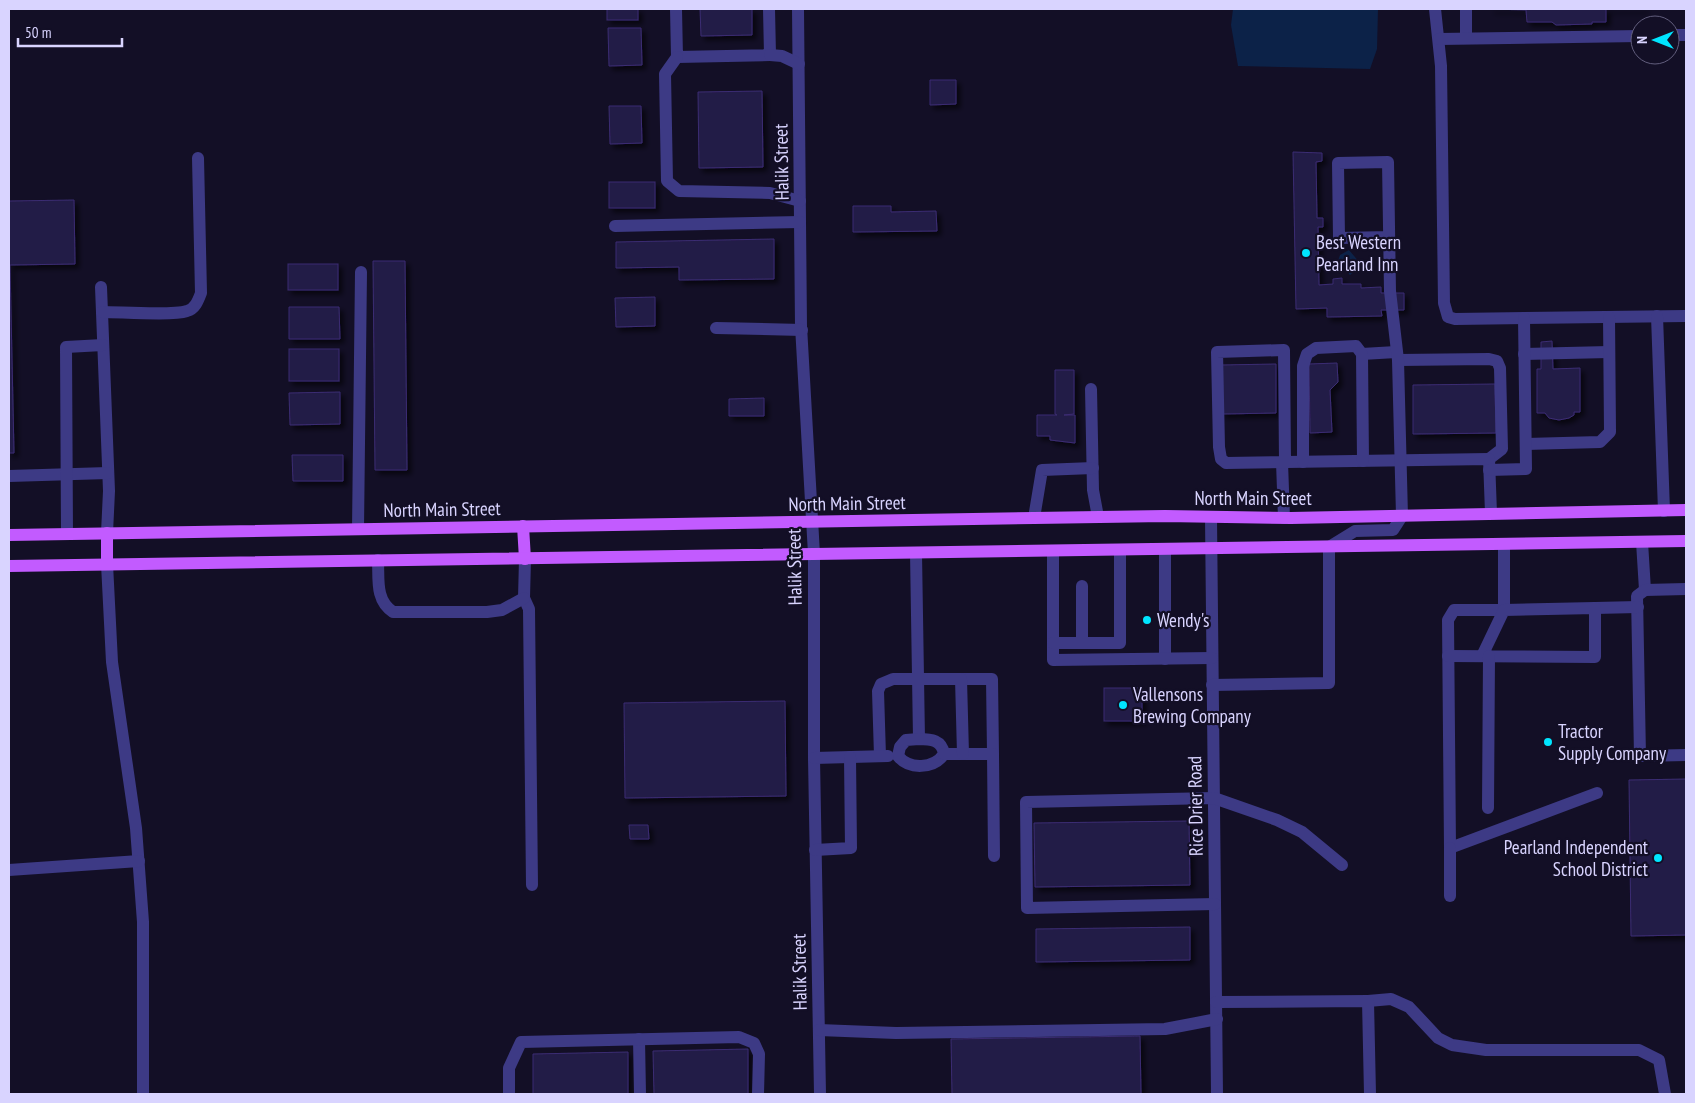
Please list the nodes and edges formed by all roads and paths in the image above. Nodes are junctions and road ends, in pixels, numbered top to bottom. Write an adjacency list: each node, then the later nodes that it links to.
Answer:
1 (676, 9): 10 (street)
2 (769, 9): 9 (street)
3 (798, 9): 11 (street, Halik Street)
4 (1436, 9): 8 (street)
5 (1466, 9): 7 (street)
6 (1630, 36): 7 (street)
7 (1466, 38): 8 (street)
8 (1439, 39): 23 (street)
9 (770, 55): 10 (street); 11 (street)
10 (677, 57): 13 (street)
11 (799, 64): 13 (street, Halik Street)
12 (198, 158): 19 (street)
13 (800, 201): 14 (street, Halik Street)
14 (800, 222): 15 (street); 25 (street, Halik Street)
15 (615, 226)
16 (1389, 237): 16 (street); 30 (street)
17 (361, 272): 52 (street)
18 (101, 287): 19 (street)
19 (102, 312): 26 (street)
20 (1657, 316): 21 (street); 22 (street); 43 (street)
21 (1686, 316)
22 (1609, 317): 23 (street); 27 (street)
23 (1524, 318): 29 (street)
24 (716, 328): 25 (street)
25 (802, 330): 50 (street, Halik Street)
26 (103, 345): 39 (street); 40 (street)
27 (1609, 352): 29 (street); 32 (street)
28 (1362, 354): 30 (street); 34 (street); 36 (street)
29 (1524, 354): 32 (street)
30 (1397, 356): 33 (street); 37 (street)
31 (1091, 389): 38 (street)
32 (1526, 444): 37 (street)
33 (1399, 460): 34 (street); 37 (street); 45 (street)
34 (1363, 461): 36 (street)
35 (1283, 462): 35 (street); 36 (street); 49 (street)
36 (1303, 462)
37 (1489, 465): 44 (street)
38 (1093, 468): 46 (street); 47 (street)
39 (108, 472): 40 (street); 53 (street)
40 (66, 474): 41 (street); 54 (street)
41 (9, 476)
42 (1686, 510): 43 (main road, North Main Street)
43 (1664, 511): 44 (main road, North Main Street)
44 (1491, 513): 45 (main road, North Main Street)
45 (1402, 516): 49 (main road, North Main Street); 59 (street)
46 (1098, 517): 47 (main road, North Main Street); 48 (main road, North Main Street)
47 (1034, 518): 50 (main road, North Main Street)
48 (1211, 518): 49 (main road, North Main Street); 60 (street, Rice Drier Road)
49 (1284, 518)
50 (812, 522): 51 (main road, North Main Street); 65 (street, Halik Street)
51 (524, 526): 52 (main road, North Main Street); 66 (main road)
52 (358, 529): 53 (main road, North Main Street)
53 (107, 533): 54 (main road, North Main Street); 68 (main road)
54 (67, 534): 55 (main road, North Main Street)
55 (9, 535)
56 (1686, 541): 57 (main road)
57 (1642, 542): 58 (main road); 72 (street)
58 (1504, 544): 59 (main road); 76 (street)
59 (1329, 547): 60 (main road); 85 (street)
60 (1212, 548): 61 (main road); 81 (street, Rice Drier Road)
61 (1165, 549): 63 (main road); 82 (street)
62 (1053, 550): 63 (main road); 64 (main road); 77 (street)
63 (1120, 550): 78 (street)
64 (916, 553): 65 (main road); 83 (street)
65 (814, 554): 66 (main road); 93 (street, Halik Street)
66 (525, 559): 67 (main road); 73 (street)
67 (378, 560): 68 (main road); 73 (street)
68 (107, 564): 69 (main road); 101 (street)
69 (9, 566)
70 (1082, 586): 78 (street)
71 (1686, 589): 72 (street)
72 (1645, 590): 74 (street)
73 (524, 598): 104 (street)
74 (1638, 607): 75 (street); 90 (street)
75 (1595, 608): 76 (street); 80 (street)
76 (1504, 610): 79 (street); 80 (street)
77 (1053, 643): 78 (street); 82 (street)
78 (1082, 643)
79 (1448, 656): 80 (street); 98 (street)
80 (1485, 656): 97 (street)
81 (1212, 658): 82 (street); 85 (street, Rice Drier Road)
82 (1165, 659)
83 (918, 679): 84 (street); 86 (street); 91 (street)
84 (961, 679): 88 (street); 89 (street)
85 (1212, 685): 96 (street, Rice Drier Road)
86 (919, 739): 87 (street); 92 (street)
87 (944, 754): 88 (street); 92 (street)
88 (963, 754): 89 (street)
89 (993, 754): 100 (street)
90 (1686, 755)
91 (880, 756): 92 (street); 94 (street)
92 (898, 756)
93 (814, 758): 94 (street); 99 (street, Halik Street)
94 (850, 758): 99 (street)
95 (1597, 793): 98 (street)
96 (1214, 798): 102 (street); 106 (street, Rice Drier Road); 106 (street)
97 (1488, 808)
98 (1450, 848): 105 (street)
99 (815, 850): 110 (street, Halik Street)
100 (994, 856)
101 (139, 861): 103 (street); 112 (street)
102 (1342, 865)
103 (9, 870)
104 (532, 885)
105 (1450, 896)
106 (1215, 904): 108 (street, Rice Drier Road)
107 (1368, 1001): 108 (street); 118 (street); 119 (street)
108 (1216, 1002): 109 (street, Rice Drier Road)
109 (1216, 1019): 110 (street); 117 (street, Rice Drier Road)
110 (819, 1030): 116 (street, Halik Street)
111 (640, 1039): 113 (street); 114 (street); 115 (street)
112 (143, 1094)
113 (509, 1094)
114 (640, 1094)
115 (758, 1094)
116 (820, 1094)
117 (1217, 1094)
118 (1370, 1094)
119 (1665, 1094)

